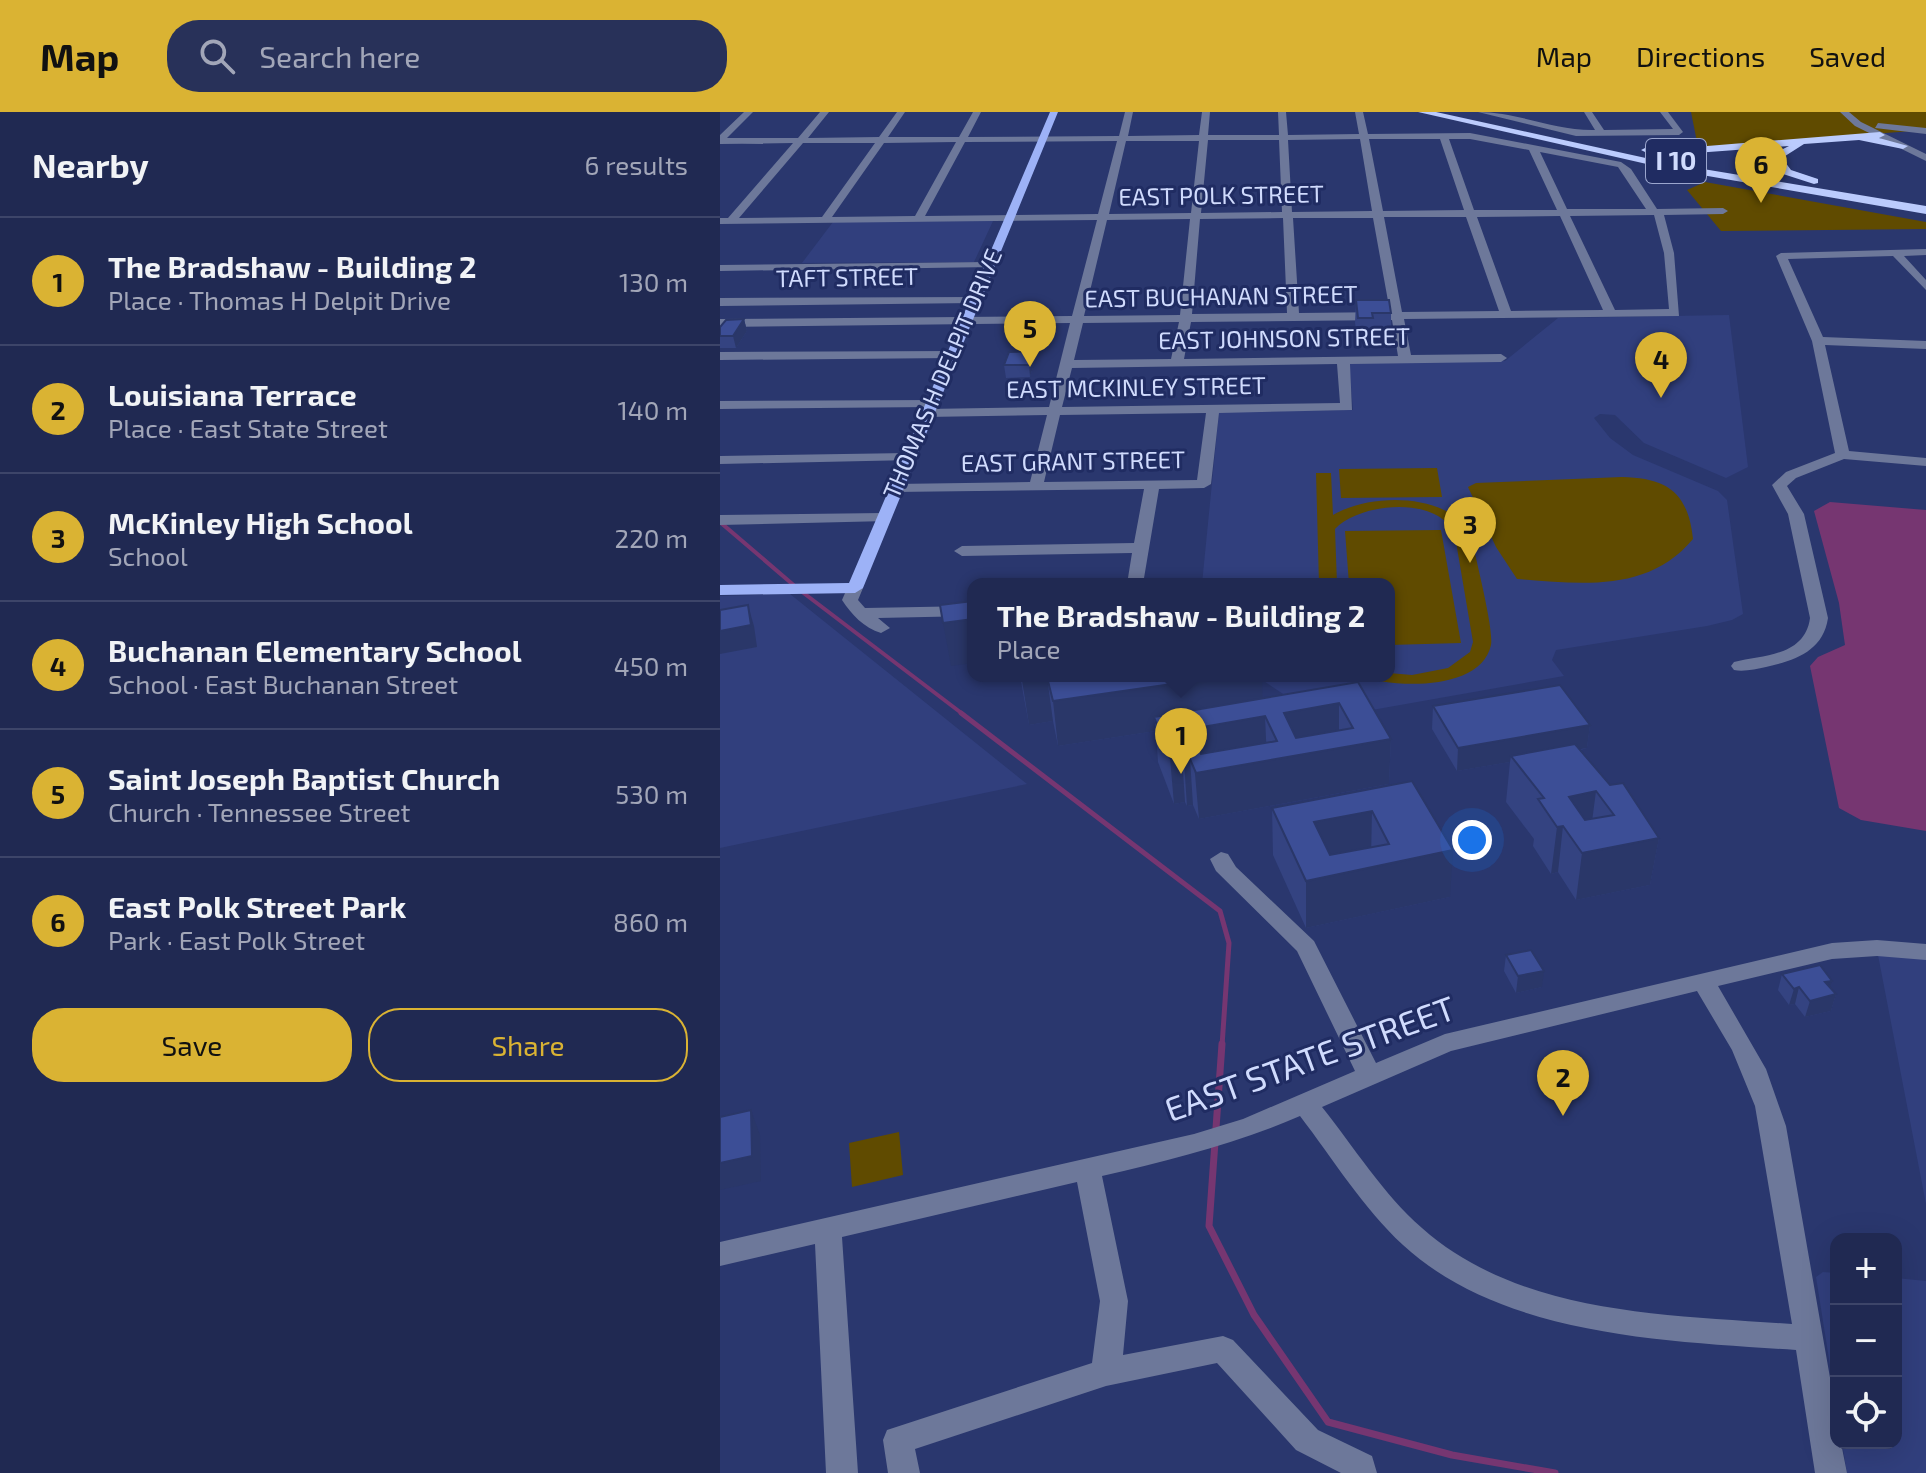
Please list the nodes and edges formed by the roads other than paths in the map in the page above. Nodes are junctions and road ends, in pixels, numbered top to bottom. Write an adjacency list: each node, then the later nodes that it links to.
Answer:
1 (749, 112): 30 (street)
2 (825, 112): 31 (street)
3 (901, 112): 32 (street)
4 (977, 112): 28 (street)
5 (1054, 112): 26 (main road, THOMAS H DELPIT DRIVE)
6 (1129, 112): 27 (street)
7 (1206, 112): 25 (street)
8 (1282, 112): 24 (street)
9 (1359, 112): 20 (street)
10 (1423, 112): 41 (highway, I 10)
11 (1448, 112): 22 (highway, I 10)
12 (1482, 112): 16 (street)
13 (1588, 112): 19 (street)
14 (1664, 112): 19 (street)
15 (1844, 112): 17 (street)
16 (1513, 116): 19 (street)
17 (1864, 124): 18 (street); 23 (street); 29 (highway)
18 (1926, 132): 23 (street); 35 (street)
19 (1601, 133)
20 (1364, 135): 21 (street); 24 (street); 43 (street)
21 (1443, 135): 34 (street); 42 (street)
22 (1548, 135): 29 (highway); 36 (highway, I 10)
23 (1887, 135): 29 (highway); 33 (street); 35 (street)
24 (1283, 136): 25 (street); 44 (street)
25 (1204, 137): 27 (street); 45 (street)
26 (1044, 138): 27 (street); 28 (street); 47 (main road, THOMAS H DELPIT DRIVE)
27 (1123, 138): 46 (street)
28 (963, 139): 32 (street); 48 (street)
29 (1847, 139): 33 (highway); 36 (highway)
30 (720, 140): 31 (street)
31 (800, 140): 32 (street); 50 (street)
32 (882, 140): 49 (street)
33 (1903, 146): 35 (street)
34 (1534, 150): 38 (street); 40 (street)
35 (1924, 152)
36 (1906, 200): 37 (highway, I 10)
37 (1926, 203)
38 (1655, 211): 39 (street, EAST POLK STREET); 40 (street, EAST POLK STREET); 58 (street, EAST BUCHANAN STREET)
39 (1723, 211)
40 (1561, 212): 42 (street, EAST POLK STREET); 58 (street)
41 (1926, 212)
42 (1470, 213): 43 (street, EAST POLK STREET); 59 (street)
43 (1379, 214): 44 (street, EAST POLK STREET); 60 (street)
44 (1288, 215): 45 (street, EAST POLK STREET); 61 (street)
45 (1196, 216): 46 (street, EAST POLK STREET); 62 (street)
46 (1104, 217): 47 (street, EAST POLK STREET); 64 (street)
47 (1009, 218): 48 (street, EAST POLK STREET); 53 (main road, THOMAS H DELPIT DRIVE)
48 (918, 219): 49 (street, EAST POLK STREET)
49 (825, 220): 50 (street, EAST POLK STREET)
50 (726, 221)
51 (1895, 252): 52 (street); 55 (street); 66 (street)
52 (1926, 252)
53 (988, 265): 54 (street); 56 (main road, THOMAS H DELPIT DRIVE)
54 (720, 268)
55 (1926, 287)
56 (974, 299): 57 (street, TAFT STREET); 63 (main road, THOMAS H DELPIT DRIVE)
57 (720, 302)
58 (1611, 314): 59 (street, EAST BUCHANAN STREET)
59 (1506, 315): 60 (street, EAST BUCHANAN STREET)
60 (1398, 317): 61 (street, EAST BUCHANAN STREET); 71 (street)
61 (1293, 318): 62 (street, EAST BUCHANAN STREET)
62 (1185, 320): 64 (street, EAST BUCHANAN STREET); 73 (street)
63 (964, 321): 64 (street, EAST BUCHANAN STREET); 65 (street, EAST BUCHANAN STREET); 68 (main road, THOMAS H DELPIT DRIVE)
64 (1077, 321): 74 (street)
65 (720, 323)
66 (1818, 341): 67 (street); 79 (street)
67 (1926, 345)
68 (951, 354): 69 (street); 76 (main road, THOMAS H DELPIT DRIVE)
69 (720, 356)
70 (1501, 358): 71 (street, EAST JOHNSON STREET)
71 (1405, 359): 72 (street, EAST JOHNSON STREET)
72 (1343, 360): 73 (street, EAST JOHNSON STREET); 77 (street, EAST MCKINLEY STREET)
73 (1177, 363): 74 (street, EAST JOHNSON STREET)
74 (1066, 364): 78 (street)
75 (720, 405): 76 (street, EAST MCKINLEY STREET)
76 (928, 408): 78 (street, EAST MCKINLEY STREET); 80 (main road, THOMAS H DELPIT DRIVE)
77 (1213, 410): 78 (street, EAST MCKINLEY STREET); 83 (street, EAST GRANT STREET)
78 (1054, 411): 84 (street)
79 (1843, 455): 82 (street); 96 (street)
80 (908, 457): 81 (street); 85 (main road, THOMAS H DELPIT DRIVE)
81 (720, 460)
82 (1926, 462)
83 (1152, 485): 84 (street, EAST GRANT STREET); 88 (street)
84 (1036, 486): 85 (street, EAST GRANT STREET)
85 (895, 488): 86 (main road, THOMAS H DELPIT DRIVE)
86 (883, 518): 87 (street); 91 (main road, THOMAS H DELPIT DRIVE)
87 (720, 520)
88 (1141, 548): 89 (street); 90 (street)
89 (962, 551)
90 (1136, 578)
91 (855, 588): 92 (main road); 94 (street)
92 (720, 590)
93 (967, 611): 94 (street)
94 (861, 613): 95 (street)
95 (881, 628)
96 (1740, 666)
97 (1221, 859): 100 (street)
98 (1926, 952): 99 (street, EAST STATE STREET)
99 (1702, 981): 100 (street, EAST STATE STREET); 105 (street)
100 (1369, 1074): 101 (street, EAST STATE STREET)
101 (1305, 1104): 102 (street, EAST STATE STREET); 105 (street)
102 (1088, 1170): 103 (street, EAST STATE STREET); 106 (street)
103 (828, 1231): 104 (street, EAST STATE STREET); 107 (street)
104 (720, 1254)
105 (1808, 1338): 110 (street)
106 (1106, 1372): 108 (street); 109 (street)
107 (842, 1473)
108 (904, 1473)
109 (1361, 1473)
110 (1831, 1473)

